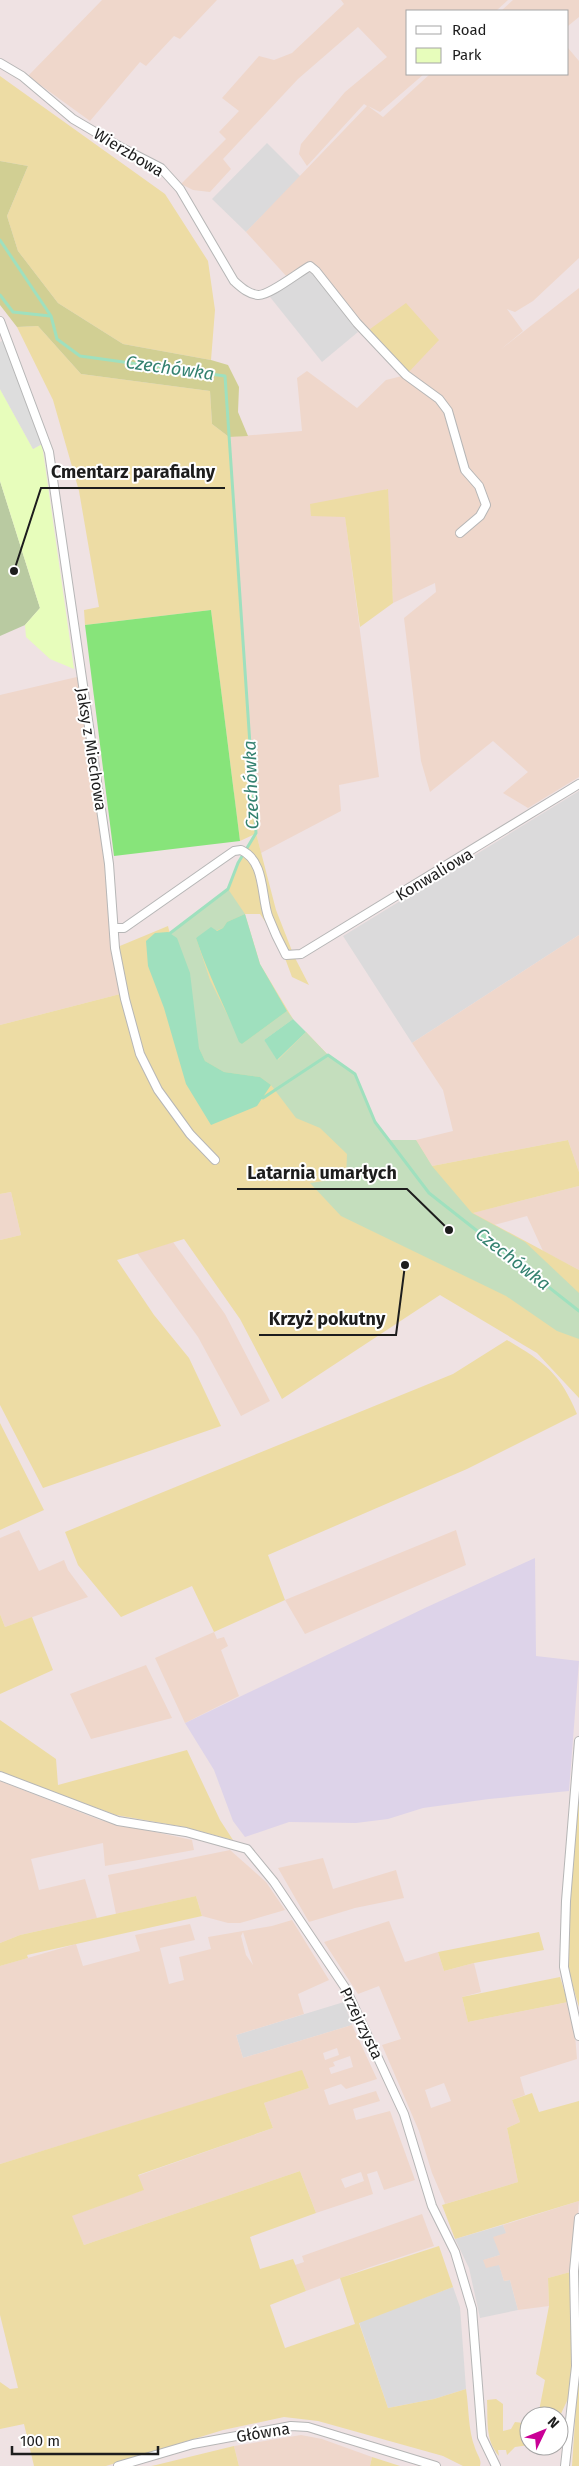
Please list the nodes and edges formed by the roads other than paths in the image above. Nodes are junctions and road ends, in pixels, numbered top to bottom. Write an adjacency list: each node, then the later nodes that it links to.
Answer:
1 (0, 63): 3 (street, Wierzbowa)
2 (0, 322): 5 (street, Jaksy z Miechowa)
3 (460, 533)
4 (579, 784): 5 (street, Konwaliowa)
5 (114, 928): 6 (street, Jaksy z Miechowa)
6 (215, 1160)
7 (579, 1741): 9 (street)
8 (0, 1776): 13 (street, Przejrzysta)
9 (579, 2036)
10 (579, 2218): 14 (street)
11 (118, 2466): 12 (street, Główna)
12 (436, 2466)
13 (496, 2466)
14 (565, 2466)

